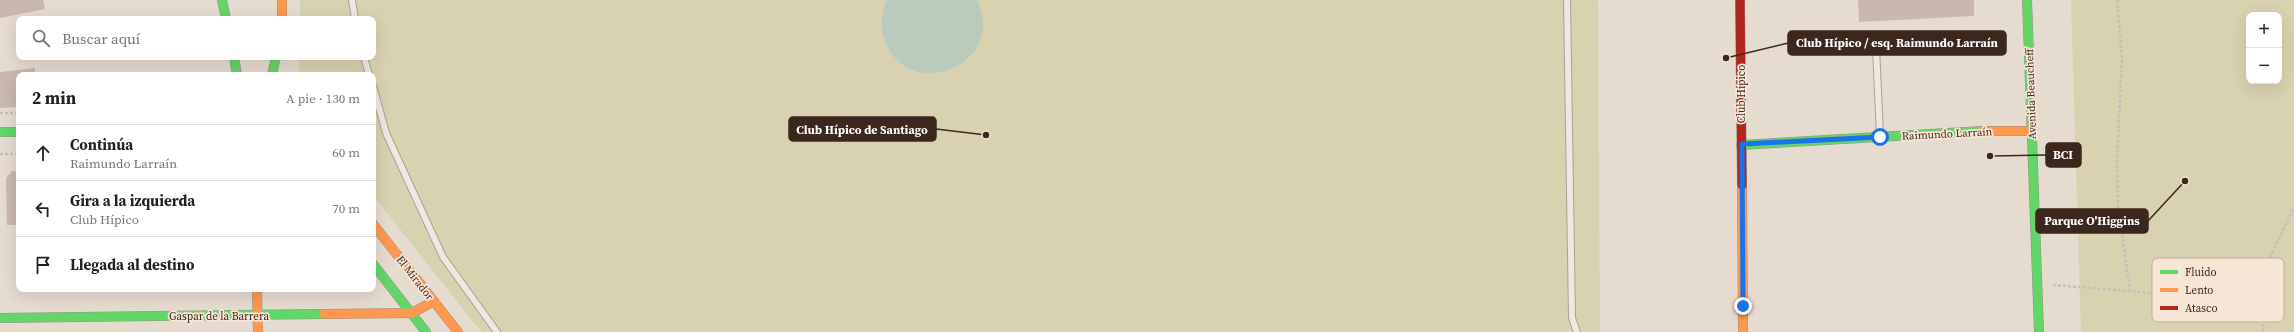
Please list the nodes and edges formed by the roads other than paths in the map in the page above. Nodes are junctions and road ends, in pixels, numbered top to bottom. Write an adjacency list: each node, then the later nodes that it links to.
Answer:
1 (222, 0): 7 (main road)
2 (282, 0): 8 (main road)
3 (352, 0): 9 (lane)
4 (1566, 0): 34 (lane)
5 (1740, 0): 22 (main road, Club Hípico)
6 (2027, 0): 18 (main road, Avenida Beaucheff)
7 (225, 16)
8 (282, 16)
9 (355, 16)
10 (1876, 48): 21 (lane)
11 (234, 60): 14 (main road)
12 (275, 60): 15 (main road)
13 (365, 60): 16 (lane)
14 (236, 72)
15 (273, 72)
16 (369, 72)
17 (376, 97): 33 (lane)
18 (2032, 131): 21 (main road, Raimundo Larraín); 36 (main road, Avenida Beaucheff)
19 (0, 132): 20 (main road)
20 (16, 132)
21 (1880, 137): 22 (main road, Raimundo Larraín)
22 (1742, 144): 35 (main road, Club Hípico)
23 (376, 228): 26 (main road, El Mirador)
24 (376, 268): 27 (main road)
25 (258, 292): 28 (main road)
26 (434, 301): 27 (main road, Gaspar de la Barrera); 32 (main road, El Mirador)
27 (412, 314): 28 (main road, Gaspar de la Barrera); 31 (main road)
28 (258, 316): 29 (main road, Gaspar de la Barrera); 30 (main road)
29 (0, 318)
30 (258, 332)
31 (426, 332)
32 (458, 332)
33 (497, 332)
34 (1577, 332)
35 (1743, 332)
36 (2039, 332)

